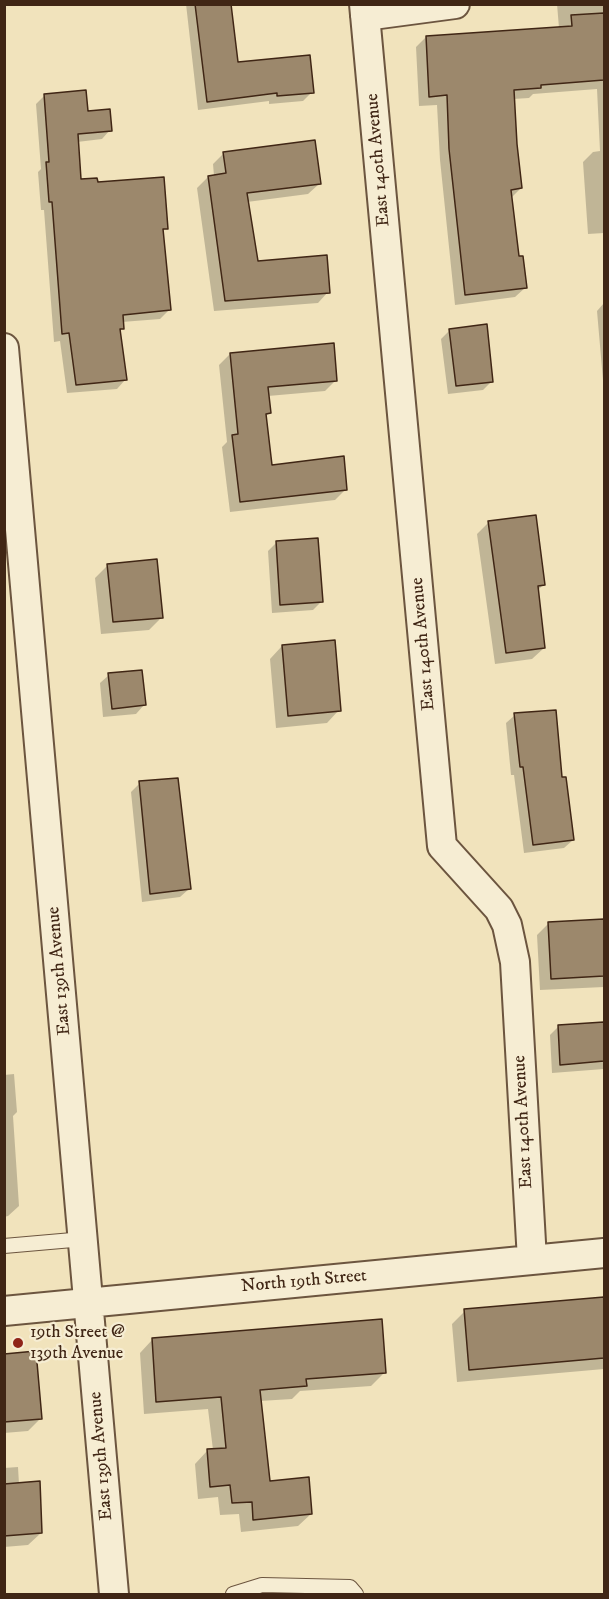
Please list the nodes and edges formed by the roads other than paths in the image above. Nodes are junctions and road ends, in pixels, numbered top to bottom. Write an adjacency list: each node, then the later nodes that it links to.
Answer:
1 (455, 4): 2 (street)
2 (365, 10): 7 (street, East 140th Avenue)
3 (4, 348): 4 (street, East 139th Avenue)
4 (84, 1239): 5 (lane); 8 (street, East 139th Avenue)
5 (4, 1246)
6 (604, 1253): 7 (street, North 19th Street)
7 (532, 1260): 8 (street, North 19th Street)
8 (89, 1302): 9 (street, North 19th Street); 10 (street, East 139th Avenue)
9 (4, 1311)
10 (114, 1594)
11 (233, 1594): 12 (lane)
12 (356, 1594)

